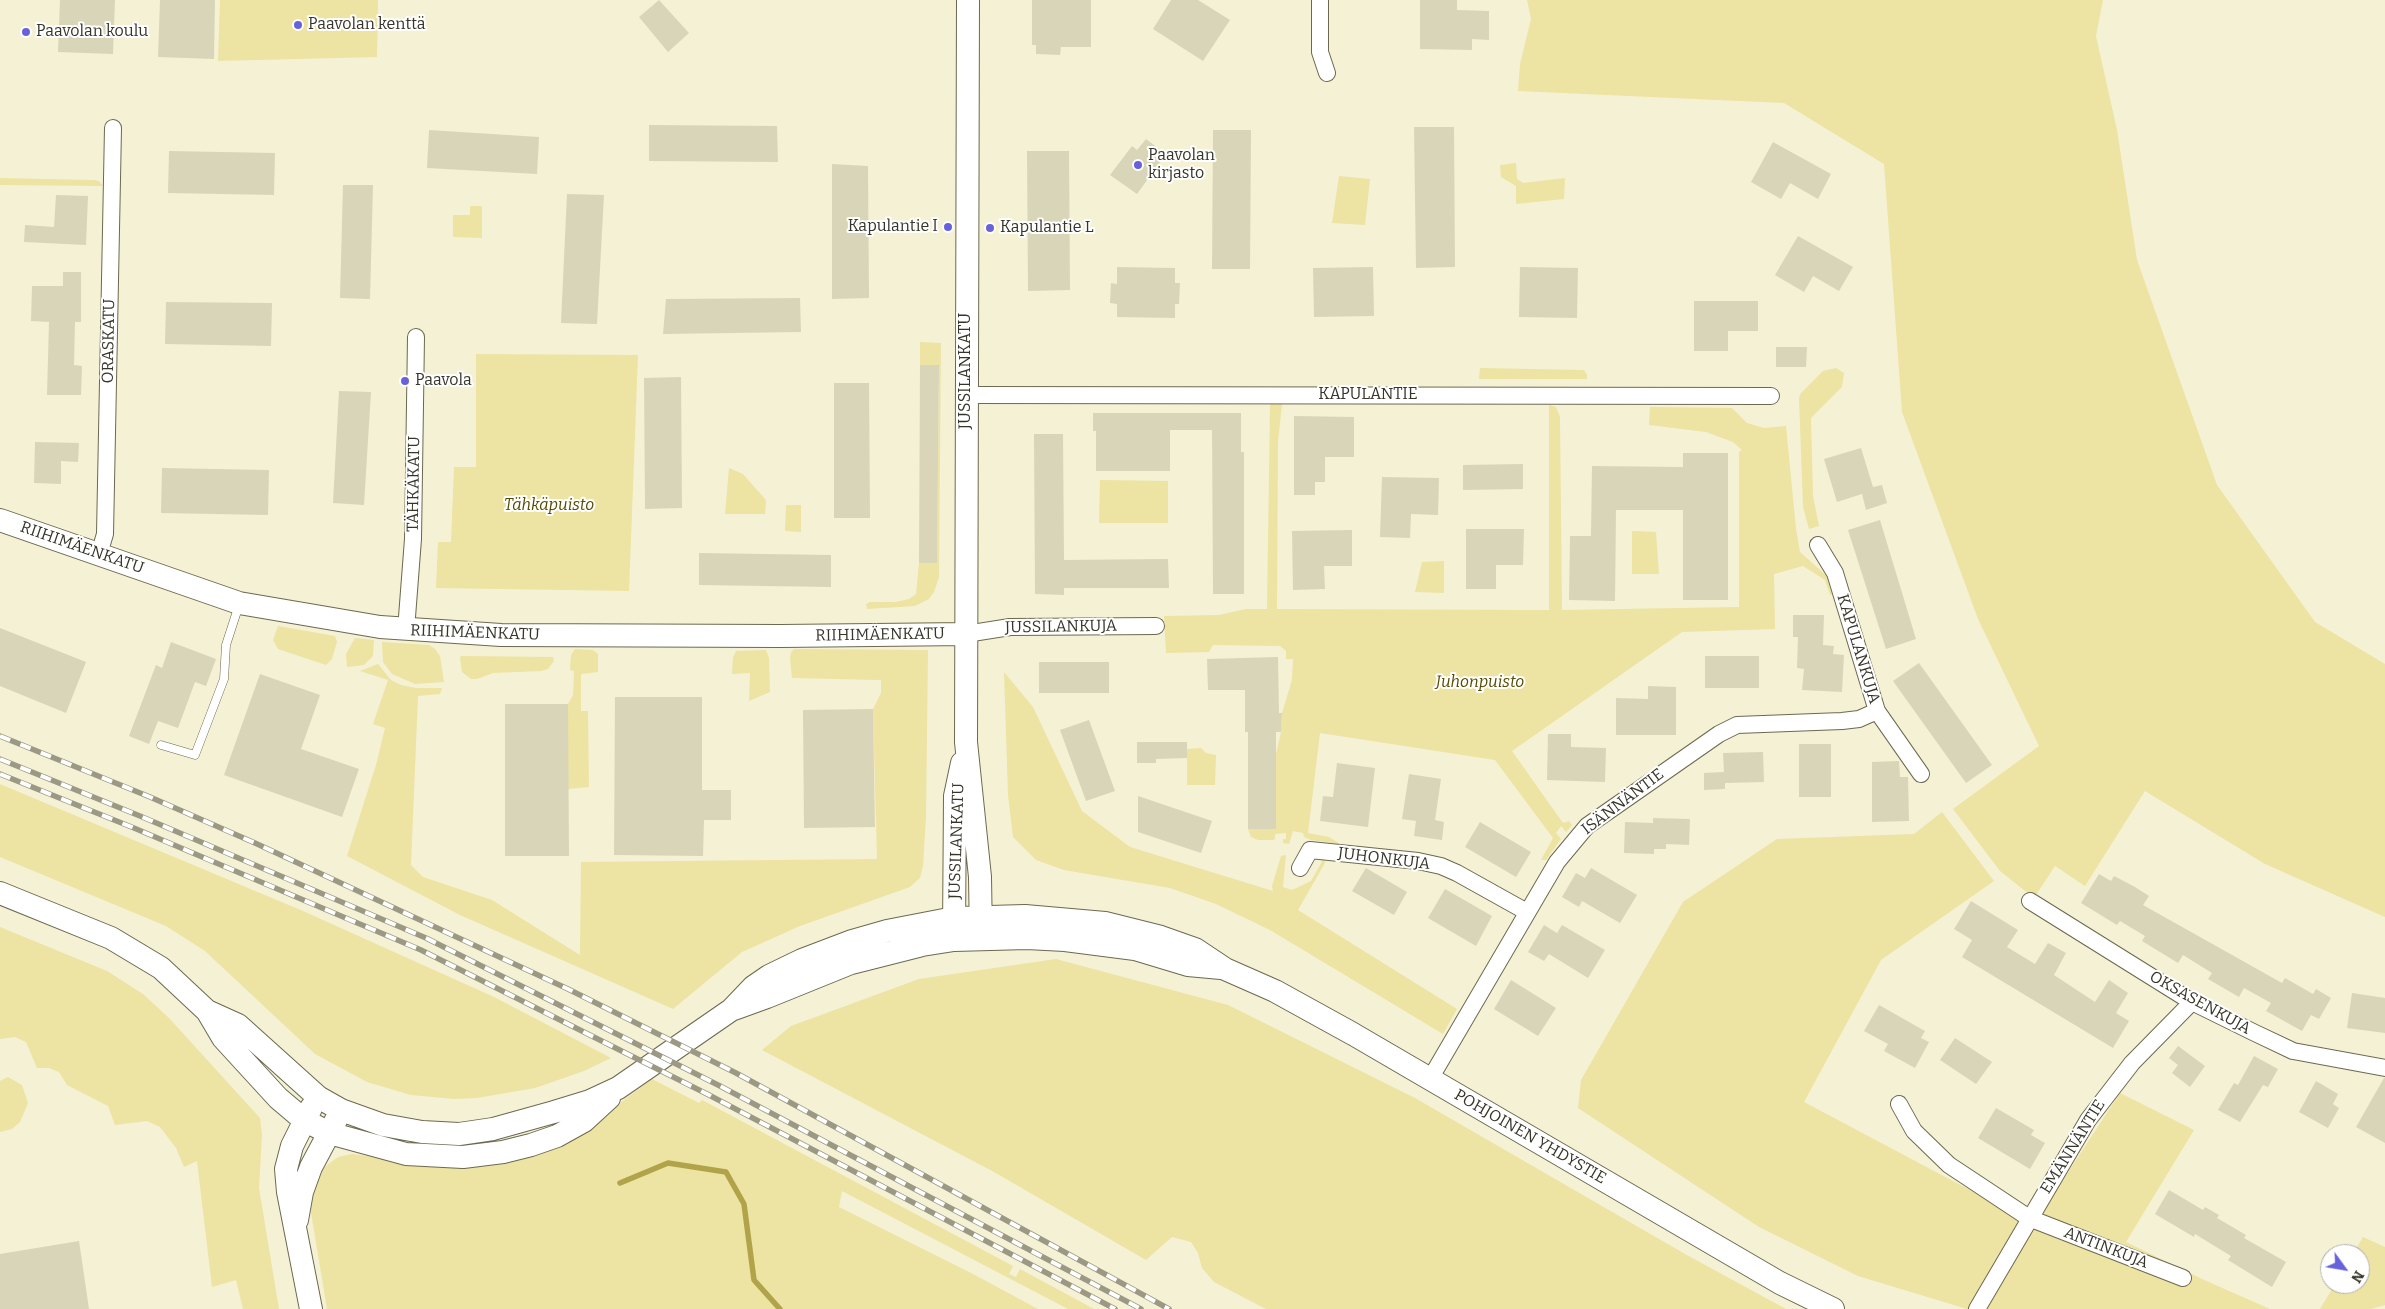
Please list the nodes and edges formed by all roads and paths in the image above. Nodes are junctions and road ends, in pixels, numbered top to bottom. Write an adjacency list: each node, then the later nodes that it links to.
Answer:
1 (968, 0): 6 (main road, JUSSILANKATU)
2 (1320, 0): 3 (street)
3 (1327, 73)
4 (113, 128): 10 (street, ORASKATU)
5 (416, 337): 13 (street, TÄHKÄKATU)
6 (966, 395): 7 (street, KAPULANTIE); 14 (main road, JUSSILANKATU)
7 (1771, 396)
8 (0, 520): 10 (main road, RIIHIMÄENKATU)
9 (1818, 545): 15 (street, KAPULANKUJA)
10 (99, 554): 11 (main road, RIIHIMÄENKATU)
11 (239, 603): 13 (main road, RIIHIMÄENKATU); 17 (lane)
12 (1156, 626): 14 (street, JUSSILANKUJA)
13 (406, 630): 14 (main road, RIIHIMÄENKATU)
14 (966, 634): 16 (main road, JUSSILANKATU)
15 (1877, 711): 18 (street, KAPULANKUJA); 22 (street, ISÄNNÄNTIE)
16 (966, 742): 23 (main road, JUSSILANKATU); 24 (main road, JUSSILANKATU)
17 (162, 744)
18 (1921, 774)
19 (1300, 868): 22 (street, JUHONKUJA)
20 (0, 893): 28 (main road)
21 (2030, 901): 26 (street, OKSASENKUJA)
22 (1527, 912): 30 (street, ISÄNNÄNTIE)
23 (954, 918): 24 (main road, POHJOINEN YHDYSTIE); 25 (main road, JUSSILANKATU); 27 (main road, POHJOINEN YHDYSTIE)
24 (980, 927): 25 (main road, POHJOINEN YHDYSTIE); 30 (main road, POHJOINEN YHDYSTIE)
25 (954, 940): 27 (main road, POHJOINEN YHDYSTIE)
26 (2192, 1002): 29 (street, OKSASENKUJA); 37 (street, EMÄNNÄNTIE)
27 (731, 1010): 31 (main road, POHJOINEN YHDYSTIE)
28 (207, 1011): 32 (main road, POHJOINEN YHDYSTIE); 35 (main road, POHJOINEN YHDYSTIE)
29 (2385, 1068)
30 (1430, 1079): 41 (main road, POHJOINEN YHDYSTIE)
31 (618, 1088): 34 (main road, POHJOINEN YHDYSTIE); 36 (main road, POHJOINEN YHDYSTIE)
32 (318, 1097): 34 (main road, POHJOINEN YHDYSTIE); 35 (main road)
33 (1899, 1104): 37 (street, ANTINKUJA)
34 (341, 1110): 36 (main road)
35 (304, 1120): 36 (main road, POHJOINEN YHDYSTIE); 38 (main road)
36 (329, 1133): 38 (main road)
37 (2029, 1218): 39 (street, ANTINKUJA); 42 (street, EMÄNNÄNTIE)
38 (296, 1227): 40 (main road)
39 (2183, 1278)
40 (311, 1309)
41 (1833, 1309)
42 (1977, 1309)

